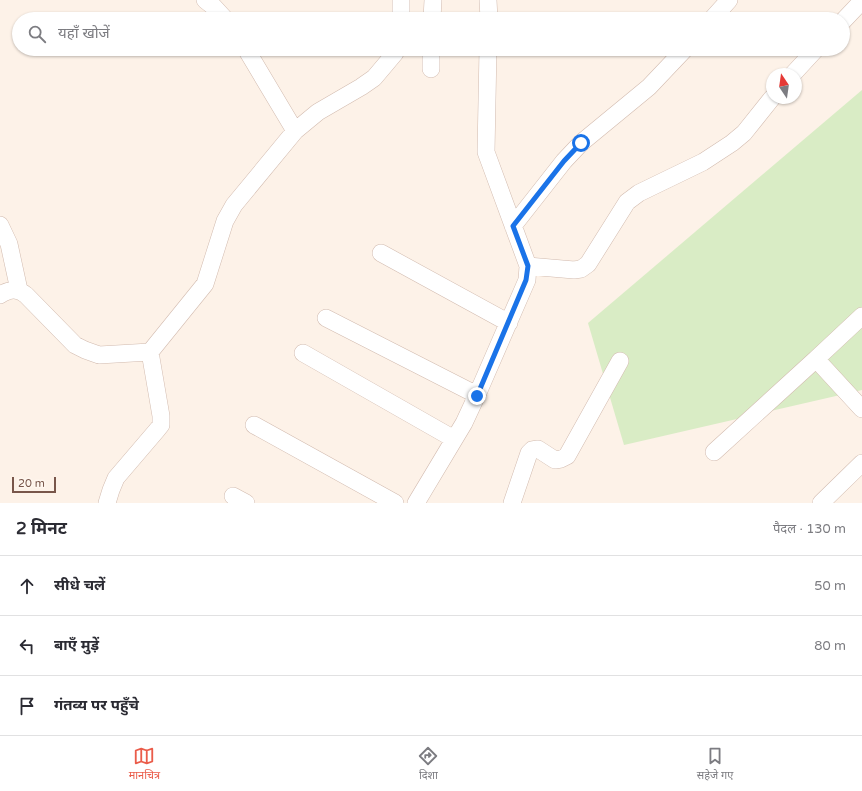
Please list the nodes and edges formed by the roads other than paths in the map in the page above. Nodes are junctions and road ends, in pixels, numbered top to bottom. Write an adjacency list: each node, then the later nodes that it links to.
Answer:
1 (205, 0): 7 (street)
2 (401, 0): 8 (street)
3 (433, 0): 9 (street)
4 (488, 0): 10 (street)
5 (729, 0): 11 (street)
6 (862, 1): 12 (street)
7 (220, 12)
8 (401, 12)
9 (432, 12)
10 (489, 12)
11 (718, 12)
12 (850, 14)
13 (250, 56): 22 (street)
14 (392, 56): 22 (street)
15 (431, 56): 20 (street)
16 (488, 56): 24 (street)
17 (679, 56): 24 (street)
18 (810, 56): 19 (street)
19 (799, 68)
20 (431, 69)
21 (767, 104): 26 (street)
22 (295, 130): 32 (street)
23 (0, 225): 27 (street)
24 (513, 226): 26 (street)
25 (382, 253): 31 (street)
26 (528, 266): 31 (street)
27 (19, 290): 28 (street); 32 (street)
28 (0, 295)
29 (862, 316): 34 (street)
30 (326, 318): 36 (street)
31 (509, 323): 36 (street)
32 (150, 352): 42 (street)
33 (303, 353): 39 (street)
34 (816, 359): 37 (street); 40 (street)
35 (620, 361): 45 (street)
36 (477, 396): 39 (street)
37 (862, 409)
38 (254, 425): 43 (street)
39 (454, 439): 44 (street)
40 (714, 452)
41 (862, 463): 46 (street)
42 (108, 503)
43 (394, 503)
44 (416, 503)
45 (512, 503)
46 (821, 503)

